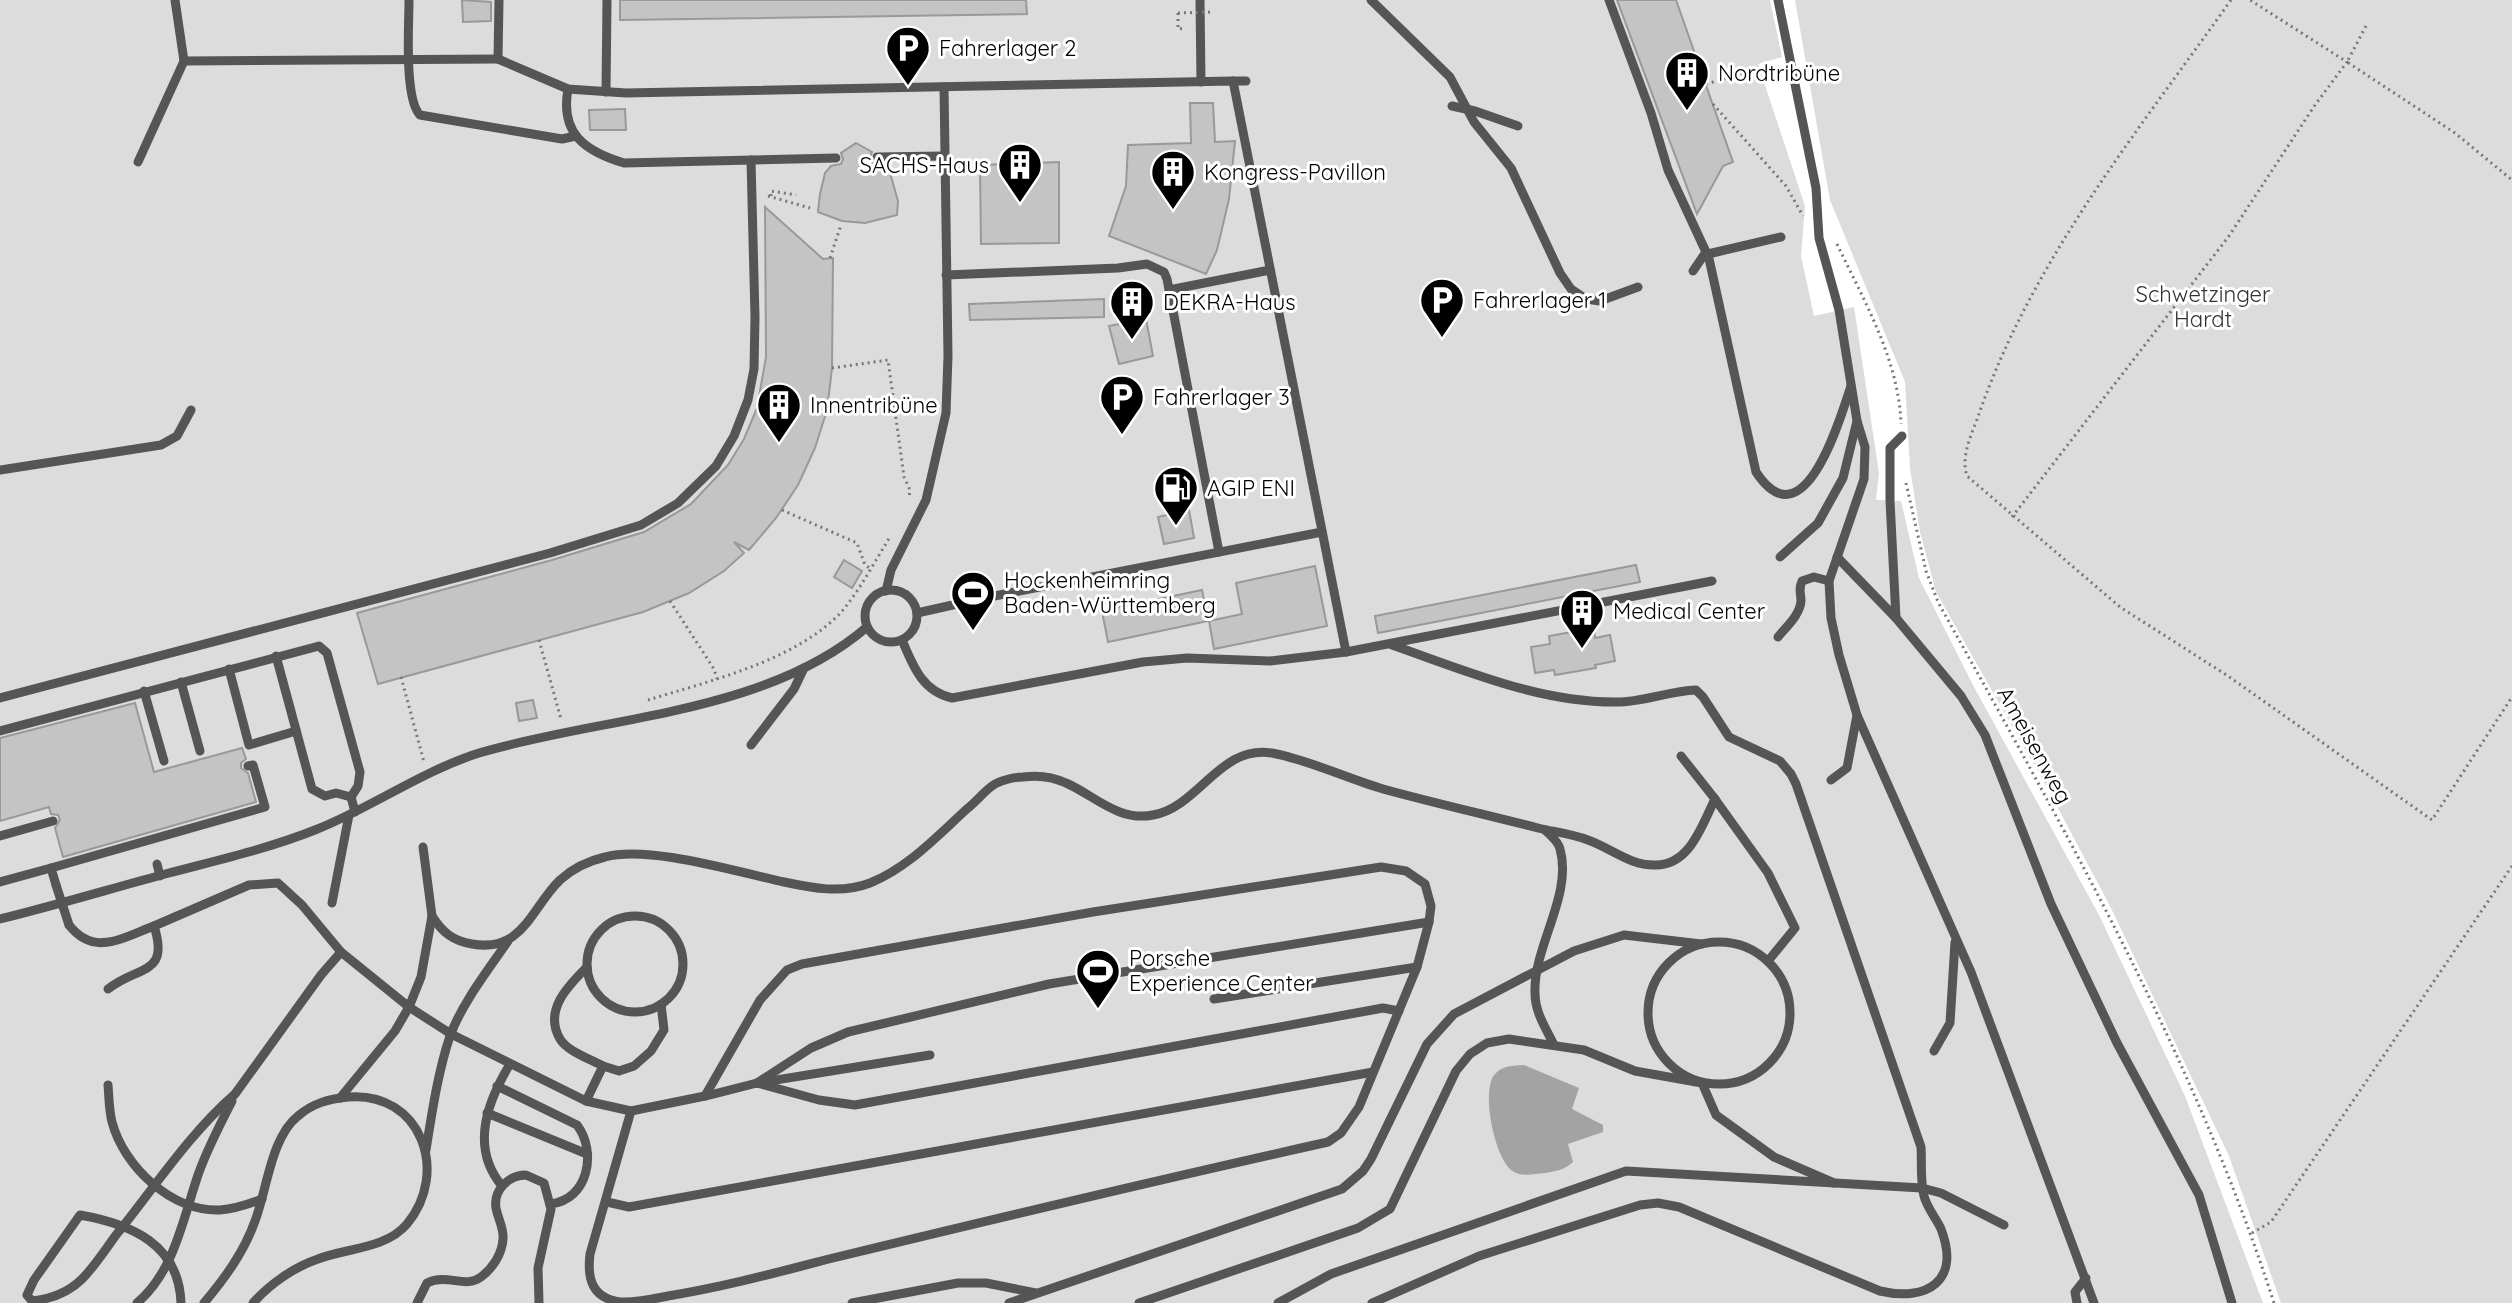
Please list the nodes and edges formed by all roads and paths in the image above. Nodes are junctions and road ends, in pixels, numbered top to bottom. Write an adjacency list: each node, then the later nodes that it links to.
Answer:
1 (175, 0): 17 (lane)
2 (409, 0): 15 (lane)
3 (499, 0): 14 (lane)
4 (607, 0): 25 (lane)
5 (1200, 0): 21 (lane)
6 (1371, 0): 28 (lane)
7 (1609, 0): 43 (lane)
8 (1778, 0): 16 (lane)
9 (2231, 0): 59 (path)
10 (2250, 0): 18 (path)
11 (1214, 12): 12 (path, bridge)
12 (1184, 16)
13 (2366, 26): 18 (path)
14 (498, 59): 15 (lane); 24 (lane)
15 (409, 60): 17 (lane); 30 (lane)
16 (1790, 60): 22 (path); 42 (lane)
17 (184, 61): 35 (lane)
18 (2347, 62): 36 (path); 59 (path)
19 (1233, 81): 20 (lane); 21 (lane); 45 (lane)
20 (1246, 81)
21 (1201, 82): 23 (lane)
22 (1706, 84)
23 (944, 87): 25 (lane); 31 (lane)
24 (568, 89): 25 (lane); 30 (lane)
25 (606, 92)
26 (1713, 104): 42 (path)
27 (1452, 106): 28 (lane)
28 (1469, 110): 29 (lane); 48 (lane)
29 (1518, 126)
30 (576, 136): 34 (lane)
31 (944, 156): 32 (lane); 47 (lane)
32 (877, 157)
33 (836, 158): 34 (lane)
34 (751, 160): 85 (lane)
35 (138, 162)
36 (2512, 180)
37 (796, 195): 38 (path)
38 (771, 196)
39 (841, 225): 44 (path)
40 (1832, 235): 54 (path)
41 (1781, 237): 43 (lane)
42 (1819, 238): 51 (lane)
43 (1707, 253): 46 (lane); 51 (lane)
44 (830, 258)
45 (1270, 270): 49 (lane); 60 (lane)
46 (1693, 271)
47 (946, 275): 49 (lane); 67 (lane)
48 (1638, 287)
49 (1169, 290): 61 (lane)
50 (832, 368): 57 (path)
51 (1852, 383): 53 (lane)
52 (191, 410): 55 (lane)
53 (1857, 421): 62 (lane); 63 (lane)
54 (1902, 436): 70 (lane)
55 (0, 470)
56 (1906, 482): 156 (path, Ameisenweg)
57 (908, 505)
58 (782, 510): 64 (path)
59 (2012, 517): 84 (path)
60 (1322, 532): 61 (lane); 76 (lane)
61 (1219, 552): 69 (lane)
62 (1780, 557)
63 (1837, 557): 66 (lane); 70 (lane)
64 (871, 569)
65 (1712, 581): 75 (lane)
66 (1829, 581): 72 (lane); 86 (lane)
67 (886, 591): 69 (lane); 71 (lane)
68 (670, 601): 81 (path)
69 (917, 613): 74 (lane)
70 (1896, 618): 175 (lane)
71 (867, 627): 74 (lane); 78 (lane)
72 (1778, 637)
73 (539, 640): 87 (path)
74 (902, 640): 76 (lane)
75 (1389, 644): 76 (lane); 149 (lane)
76 (1346, 652)
77 (276, 656): 79 (lane); 89 (lane); 97 (lane)
78 (804, 668): 90 (lane); 99 (lane)
79 (229, 669): 82 (lane); 89 (lane)
80 (401, 677): 94 (path)
81 (717, 679)
82 (181, 682): 83 (lane); 91 (lane)
83 (144, 691): 88 (lane); 93 (lane)
84 (2512, 697)
85 (0, 698)
86 (1857, 715): 96 (lane); 114 (lane)
87 (561, 719)
88 (0, 731)
89 (296, 731): 97 (lane)
90 (751, 745)
91 (200, 751)
92 (1681, 756): 98 (lane)
93 (164, 761)
94 (424, 762)
95 (248, 766): 106 (lane)
96 (1831, 780)
97 (351, 797): 99 (lane)
98 (1715, 799): 101 (lane); 118 (lane)
99 (352, 814): 107 (lane); 109 (lane)
100 (53, 821): 102 (lane)
101 (1545, 830): 115 (lane); 121 (lane)
102 (0, 836)
103 (423, 847): 110 (lane)
104 (157, 864): 107 (lane)
105 (2512, 866): 156 (path)
106 (51, 868): 108 (lane); 113 (lane, bridge)
107 (160, 876): 111 (lane)
108 (0, 882)
109 (332, 903)
110 (432, 916): 115 (lane); 125 (lane)
111 (0, 919)
112 (1429, 922): 120 (lane); 134 (lane); 139 (lane)
113 (154, 926): 117 (lane); 122 (lane)
114 (1955, 938): 129 (lane); 158 (lane)
115 (508, 941): 127 (lane)
116 (1701, 944): 118 (lane); 121 (lane); 135 (lane)
117 (341, 952): 125 (lane); 138 (lane)
118 (1768, 961): 135 (lane)
119 (587, 967): 124 (lane); 124 (lane); 132 (lane)
120 (1417, 967): 123 (lane); 126 (lane)
121 (1537, 969): 128 (lane); 159 (lane)
122 (108, 989)
123 (1214, 999)
124 (661, 1004): 132 (lane)
125 (409, 1007): 127 (lane); 140 (lane)
126 (1399, 1011): 133 (lane); 134 (lane)
127 (451, 1034): 131 (lane); 144 (lane)
128 (1554, 1045): 135 (lane); 170 (lane)
129 (1934, 1051)
130 (930, 1055): 134 (lane)
131 (510, 1064): 137 (lane); 141 (lane)
132 (603, 1066): 141 (lane)
133 (1373, 1072): 151 (lane); 151 (lane)
134 (757, 1083): 139 (lane)
135 (1702, 1083): 146 (lane)
136 (108, 1085): 147 (lane)
137 (497, 1086): 143 (lane); 145 (lane)
138 (235, 1094): 147 (lane); 152 (lane)
139 (705, 1096): 142 (lane)
140 (340, 1098): 144 (lane); 150 (lane)
141 (586, 1101): 142 (lane)
142 (631, 1111): 151 (lane)
143 (487, 1113): 145 (lane); 148 (lane)
144 (425, 1154): 165 (lane)
145 (587, 1154): 153 (lane)
146 (1834, 1183): 149 (lane); 171 (lane)
147 (155, 1185): 152 (lane); 155 (lane)
148 (502, 1186): 153 (lane); 166 (lane)
149 (1922, 1188): 154 (lane); 160 (lane)
150 (262, 1199): 152 (lane); 164 (lane)
151 (607, 1202)
152 (188, 1204): 157 (lane)
153 (550, 1204): 167 (lane)
154 (2004, 1225)
155 (123, 1227): 155 (lane); 157 (lane)
156 (2252, 1233): 176 (path, Ameisenweg)
157 (168, 1259): 162 (lane); 163 (lane)
158 (2086, 1278): 173 (lane); 174 (lane)
159 (1039, 1294): 161 (lane); 169 (lane)
160 (1912, 1299): 172 (lane)
161 (878, 1300): 168 (lane)
162 (137, 1303)
163 (181, 1303)
164 (204, 1303)
165 (253, 1303)
166 (417, 1303)
167 (539, 1303)
168 (852, 1303)
169 (1009, 1303)
170 (1139, 1303)
171 (1278, 1303)
172 (1372, 1303)
173 (2077, 1303)
174 (2094, 1303)
175 (2232, 1303)
176 (2274, 1303)

